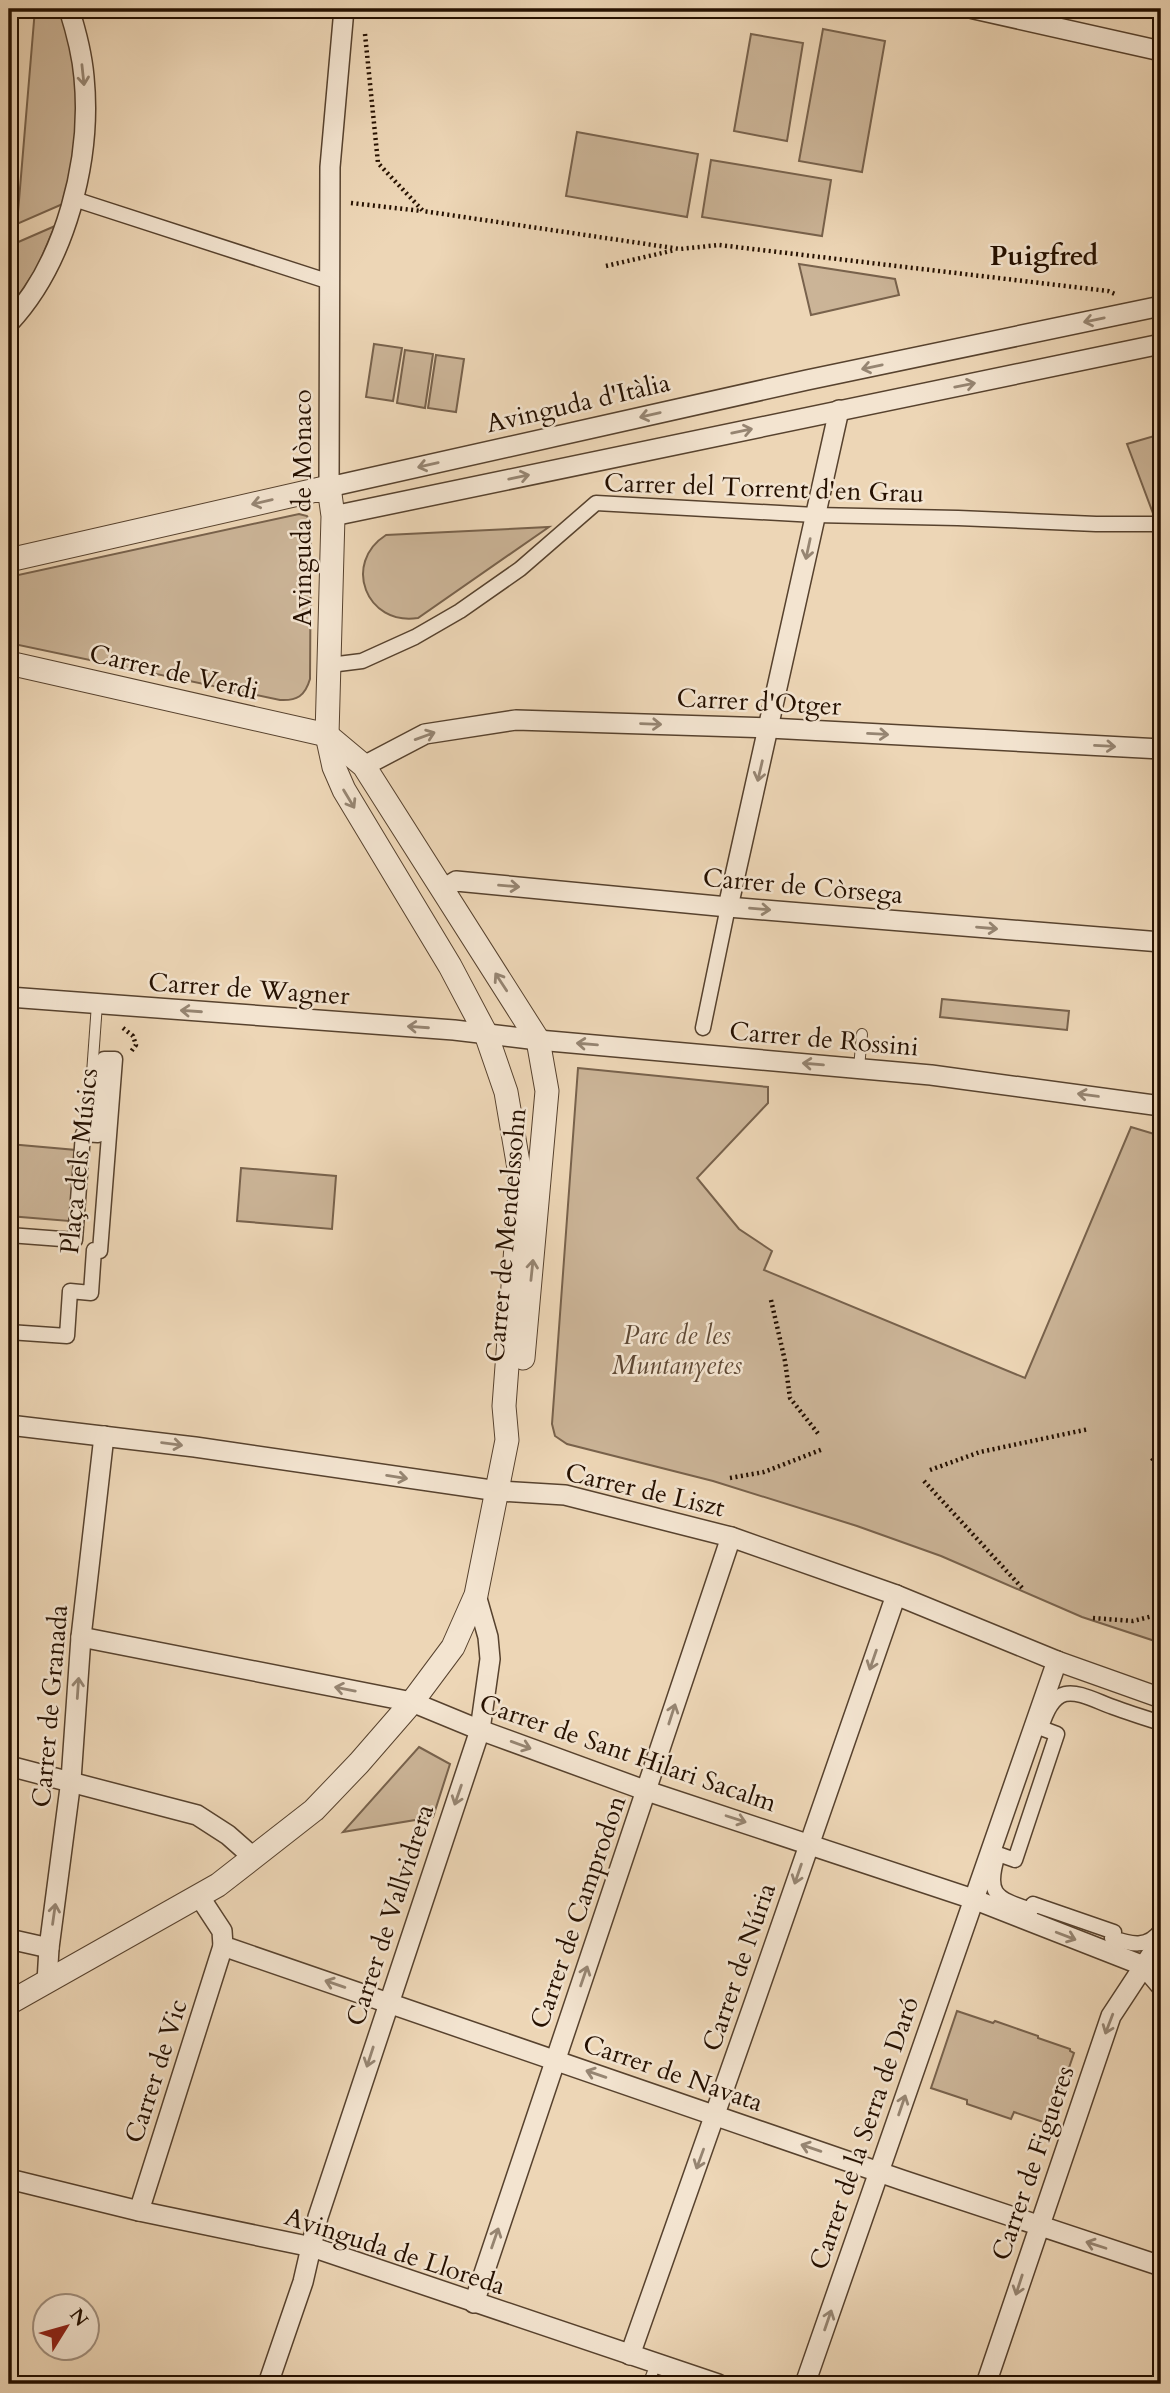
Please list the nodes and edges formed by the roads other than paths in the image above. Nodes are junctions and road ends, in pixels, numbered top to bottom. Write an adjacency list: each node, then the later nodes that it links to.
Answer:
1 (69, 9): 5 (street, one-way to 5)
2 (344, 9): 6 (street, Avinguda de Mònaco)
3 (974, 9): 4 (street)
4 (1161, 51)
5 (74, 199): 6 (street); 8 (street)
6 (330, 282): 11 (street, Avinguda de Mònaco)
7 (1155, 307): 11 (street, Avinguda d'Itàlia, one-way to 11)
8 (9, 323)
9 (1161, 344): 10 (street, one-way to 9)
10 (839, 410): 12 (street); 13 (street, one-way to 10)
11 (329, 487): 13 (street, Avinguda de Mònaco); 15 (street, Avinguda d'Itàlia, one-way to 15)
12 (815, 515): 14 (street, Carrer del Torrent d'en Grau); 17 (street, Carrer del Torrent d'en Grau); 18 (street, one-way to 18)
13 (333, 516): 17 (street, Avinguda de Mònaco)
14 (1161, 524)
15 (9, 559)
16 (9, 663): 19 (street, Carrer de Verdi)
17 (330, 665): 19 (street, Avinguda de Mònaco)
18 (769, 728): 20 (street, Carrer d'Otger, one-way to 20); 21 (street, Carrer d'Otger, one-way to 18); 24 (street, one-way to 24)
19 (327, 735): 21 (street); 22 (street, Avinguda de Mònaco, one-way to 22)
20 (1161, 749)
21 (364, 766): 23 (street)
22 (370, 831): 23 (street, Avinguda de Mònaco); 29 (street, Avinguda de Mònaco)
23 (443, 889): 24 (street, Carrer de Còrsega, one-way to 24); 31 (street, one-way to 23)
24 (728, 907): 25 (street, Carrer de Còrsega, one-way to 25); 28 (street)
25 (1161, 942)
26 (9, 997): 27 (street, Carrer de Wagner)
27 (97, 1004): 29 (street, Carrer de Wagner, one-way to 27); 34 (lane)
28 (702, 1028)
29 (486, 1034): 31 (street, Carrer de Rossini); 38 (street, Carrer de Mendelssohn)
30 (862, 1034): 32 (lane)
31 (538, 1040): 32 (street, Carrer de Rossini, one-way to 31); 38 (street, Carrer de Mendelssohn, one-way to 31)
32 (859, 1068): 33 (street, Carrer de Rossini, one-way to 32)
33 (1159, 1104)
34 (88, 1129)
35 (9, 1235): 36 (street, Plaça dels Músics)
36 (9, 1332)
37 (9, 1425): 39 (street, Carrer de Liszt)
38 (508, 1433): 40 (street, Carrer de Mendelssohn)
39 (104, 1436): 40 (street, Carrer de Liszt, one-way to 40); 44 (street, Carrer de Granada)
40 (498, 1491): 41 (street, Carrer de Liszt); 42 (street, Carrer de Mendelssohn)
41 (731, 1537): 43 (street, Carrer de Liszt); 52 (street, Carrer de Camprodon, one-way to 41)
42 (476, 1595): 47 (street, Carrer de Mendelssohn); 49 (street, Carrer de Vallvidrera)
43 (895, 1595): 45 (street, Carrer de Liszt); 53 (street, Carrer de Núria, one-way to 53)
44 (81, 1637): 47 (street, Carrer de Sant Hilari Sacalm, one-way to 44); 51 (street, Carrer de Granada, one-way to 44)
45 (1058, 1661): 46 (street, Carrer de Liszt); 56 (street, Carrer de la Serra de Daró)
46 (1161, 1698)
47 (412, 1702): 49 (street, Carrer de Sant Hilari Sacalm); 54 (street, Carrer de Mendelssohn)
48 (1161, 1723): 57 (street)
49 (480, 1730): 52 (street, Carrer de Sant Hilari Sacalm, one-way to 52); 65 (street, Carrer de Vallvidrera, one-way to 65)
50 (9, 1766): 51 (street)
51 (71, 1780): 54 (street); 61 (street, Carrer de Granada, one-way to 51)
52 (647, 1791): 53 (street, Carrer de Sant Hilari Sacalm, one-way to 53); 67 (street, Carrer de Camprodon, one-way to 52)
53 (808, 1843): 56 (street, Carrer de Sant Hilari Sacalm); 68 (street, Carrer de Núria, one-way to 68)
54 (254, 1858): 55 (street, Carrer de Mendelssohn)
55 (200, 1896): 60 (street); 63 (street, Carrer de Mendelssohn)
56 (973, 1899): 62 (street, Carrer de Sant Hilari Sacalm, one-way to 62); 69 (street, Carrer de la Serra de Daró, one-way to 56)
57 (1161, 1930)
58 (9, 1939): 61 (street)
59 (1161, 1940): 62 (street, Carrer de Figueres)
60 (223, 1946): 65 (street, Carrer de Navata, one-way to 60); 71 (street, Carrer de Vic)
61 (49, 1948): 63 (street, Carrer de Granada)
62 (1144, 1966): 64 (street); 72 (street, Carrer de Figueres, one-way to 72)
63 (47, 1982): 66 (street, Carrer de Mendelssohn)
64 (1161, 1986)
65 (388, 2002): 67 (street, Carrer de Navata); 73 (street, Carrer de Vallvidrera, one-way to 73)
66 (9, 2003)
67 (556, 2060): 68 (street, Carrer de Navata, one-way to 67); 75 (street, Carrer de Camprodon, one-way to 67)
68 (716, 2116): 69 (street, Carrer de Navata, one-way to 68); 76 (street, Carrer de Núria, one-way to 76)
69 (879, 2172): 72 (street, Carrer de Navata); 81 (street, Carrer de la Serra de Daró, one-way to 69)
70 (9, 2179): 71 (street, Avinguda de Lloreda)
71 (139, 2211): 73 (street, Avinguda de Lloreda)
72 (1039, 2227): 74 (street, Carrer de Navata, one-way to 72); 82 (street, Carrer de Figueres, one-way to 82)
73 (312, 2248): 75 (street, Avinguda de Lloreda); 78 (street, Carrer de Vallvidrera)
74 (1161, 2266)
75 (474, 2303): 76 (street, Avinguda de Lloreda)
76 (630, 2355): 77 (street, Avinguda de Lloreda)
77 (656, 2364): 79 (lane); 80 (street, Avinguda de Lloreda)
78 (268, 2384)
79 (648, 2384)
80 (718, 2384)
81 (805, 2384)
82 (986, 2384)

